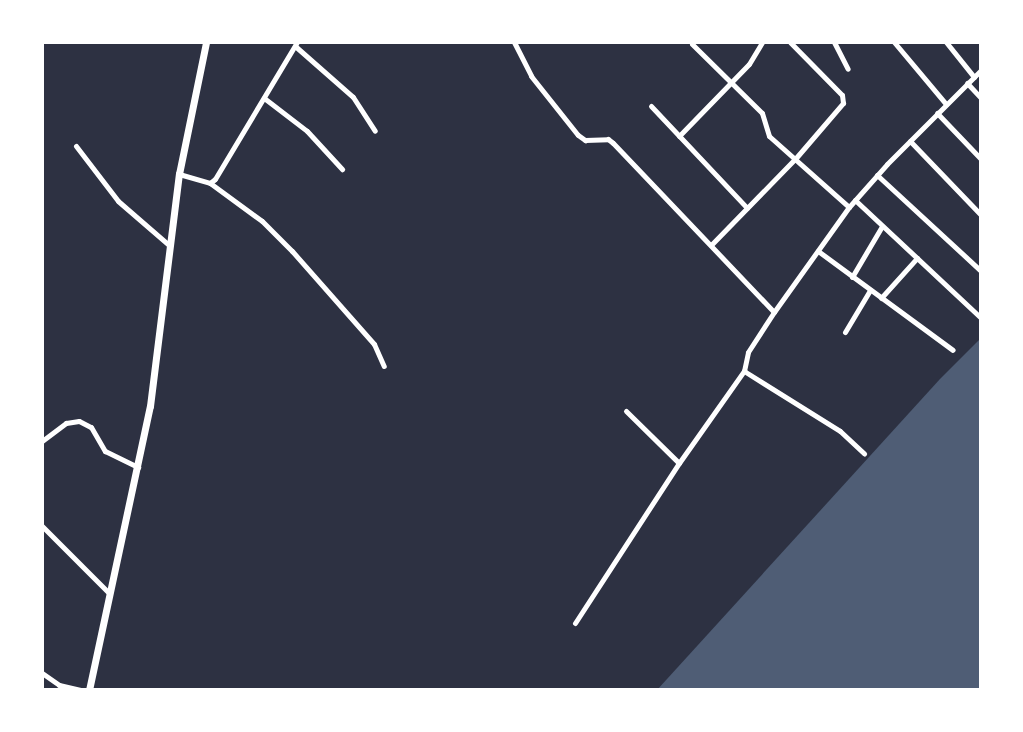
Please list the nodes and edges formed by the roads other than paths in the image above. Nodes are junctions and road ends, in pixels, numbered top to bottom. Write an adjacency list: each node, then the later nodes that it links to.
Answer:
1 (206, 42): 27 (street)
2 (514, 42): 36 (street)
3 (762, 42): 13 (street)
4 (790, 42): 24 (street)
5 (834, 42): 10 (street)
6 (894, 42): 17 (street)
7 (946, 42): 12 (street)
8 (296, 44): 15 (street); 20 (street)
9 (692, 44): 13 (street)
10 (848, 69)
11 (981, 70): 12 (street)
12 (974, 77): 14 (street)
13 (731, 83): 21 (street); 24 (street)
14 (967, 83): 16 (street); 17 (street)
15 (264, 98): 26 (street); 29 (street)
16 (981, 98)
17 (946, 103): 19 (street)
18 (651, 106): 21 (street)
19 (937, 113): 22 (street); 25 (street)
20 (375, 131)
21 (679, 136): 31 (street)
22 (909, 141): 28 (street); 33 (street)
23 (76, 146): 35 (street)
24 (795, 159): 31 (street); 32 (street)
25 (981, 159)
26 (342, 169)
27 (179, 174): 29 (street); 35 (street)
28 (877, 175): 30 (street); 39 (street)
29 (210, 183): 47 (street)
30 (855, 200): 32 (street); 34 (street)
31 (747, 208): 36 (street)
32 (849, 208): 37 (street)
33 (981, 215)
34 (882, 226): 38 (street); 40 (street)
35 (169, 245): 53 (street)
36 (711, 245): 43 (street)
37 (818, 251): 40 (street); 43 (street)
38 (917, 258): 42 (street); 44 (street)
39 (981, 271)
40 (852, 277): 41 (street)
41 (870, 290): 42 (street); 45 (street)
42 (881, 298): 46 (street)
43 (774, 312): 48 (street)
44 (981, 318)
45 (845, 332)
46 (953, 350)
47 (384, 366)
48 (744, 371): 51 (street); 52 (street)
49 (626, 411): 52 (street)
50 (42, 442): 53 (street)
51 (864, 453)
52 (679, 463): 56 (street)
53 (138, 467): 55 (street)
54 (42, 526): 55 (street)
55 (108, 593): 59 (street)
56 (575, 623)
57 (42, 673): 58 (street)
58 (80, 690)
59 (89, 690)

